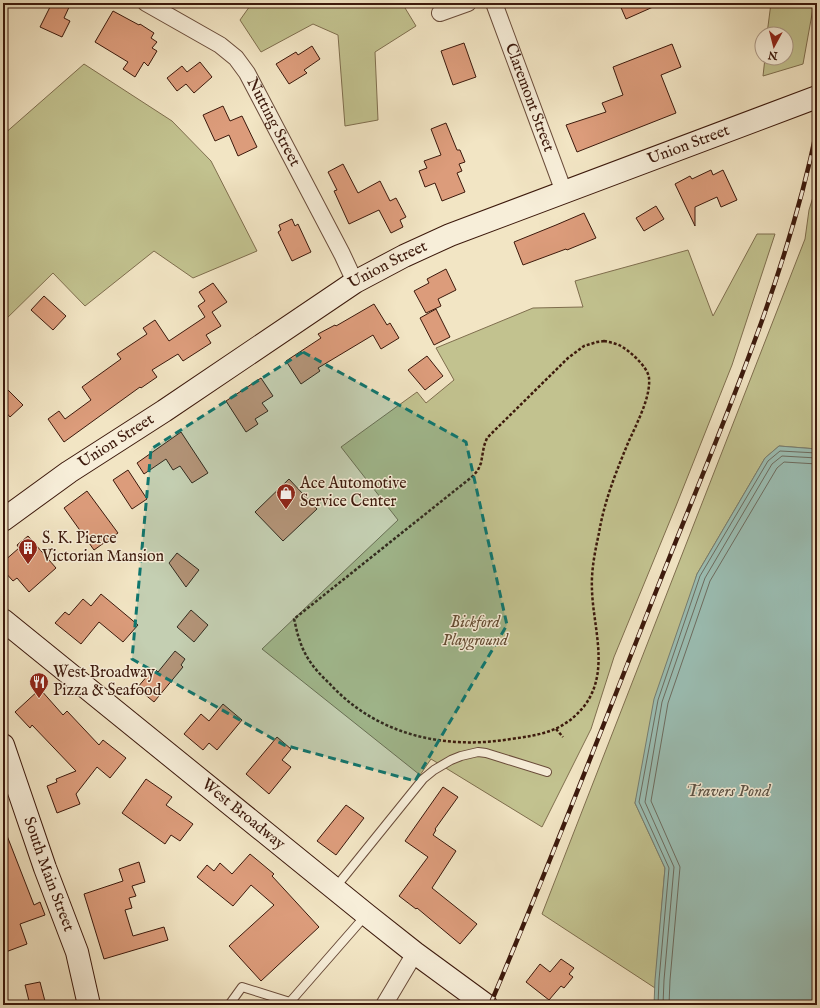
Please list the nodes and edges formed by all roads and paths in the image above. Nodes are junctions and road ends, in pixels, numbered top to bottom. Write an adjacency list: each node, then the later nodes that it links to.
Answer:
1 (146, 3): 7 (street, Nutting Street)
2 (468, 3): 4 (street)
3 (494, 3): 6 (street, Claremont Street)
4 (440, 13)
5 (811, 99): 6 (street, Union Street)
6 (564, 192): 7 (street, Union Street)
7 (355, 282): 8 (street, Union Street)
8 (3, 520)
9 (6, 630): 14 (street, West Broadway)
10 (556, 729): 10 (path); 11 (path)
11 (563, 737)
12 (3, 745): 18 (street, South Main Street)
13 (547, 772): 14 (lane)
14 (334, 889): 15 (street, West Broadway)
15 (367, 914): 16 (street, West Broadway); 17 (lane)
16 (415, 953): 20 (street); 21 (street, West Broadway)
17 (291, 1004): 19 (lane)
18 (89, 1005)
19 (230, 1005)
20 (384, 1005)
21 (486, 1005)

